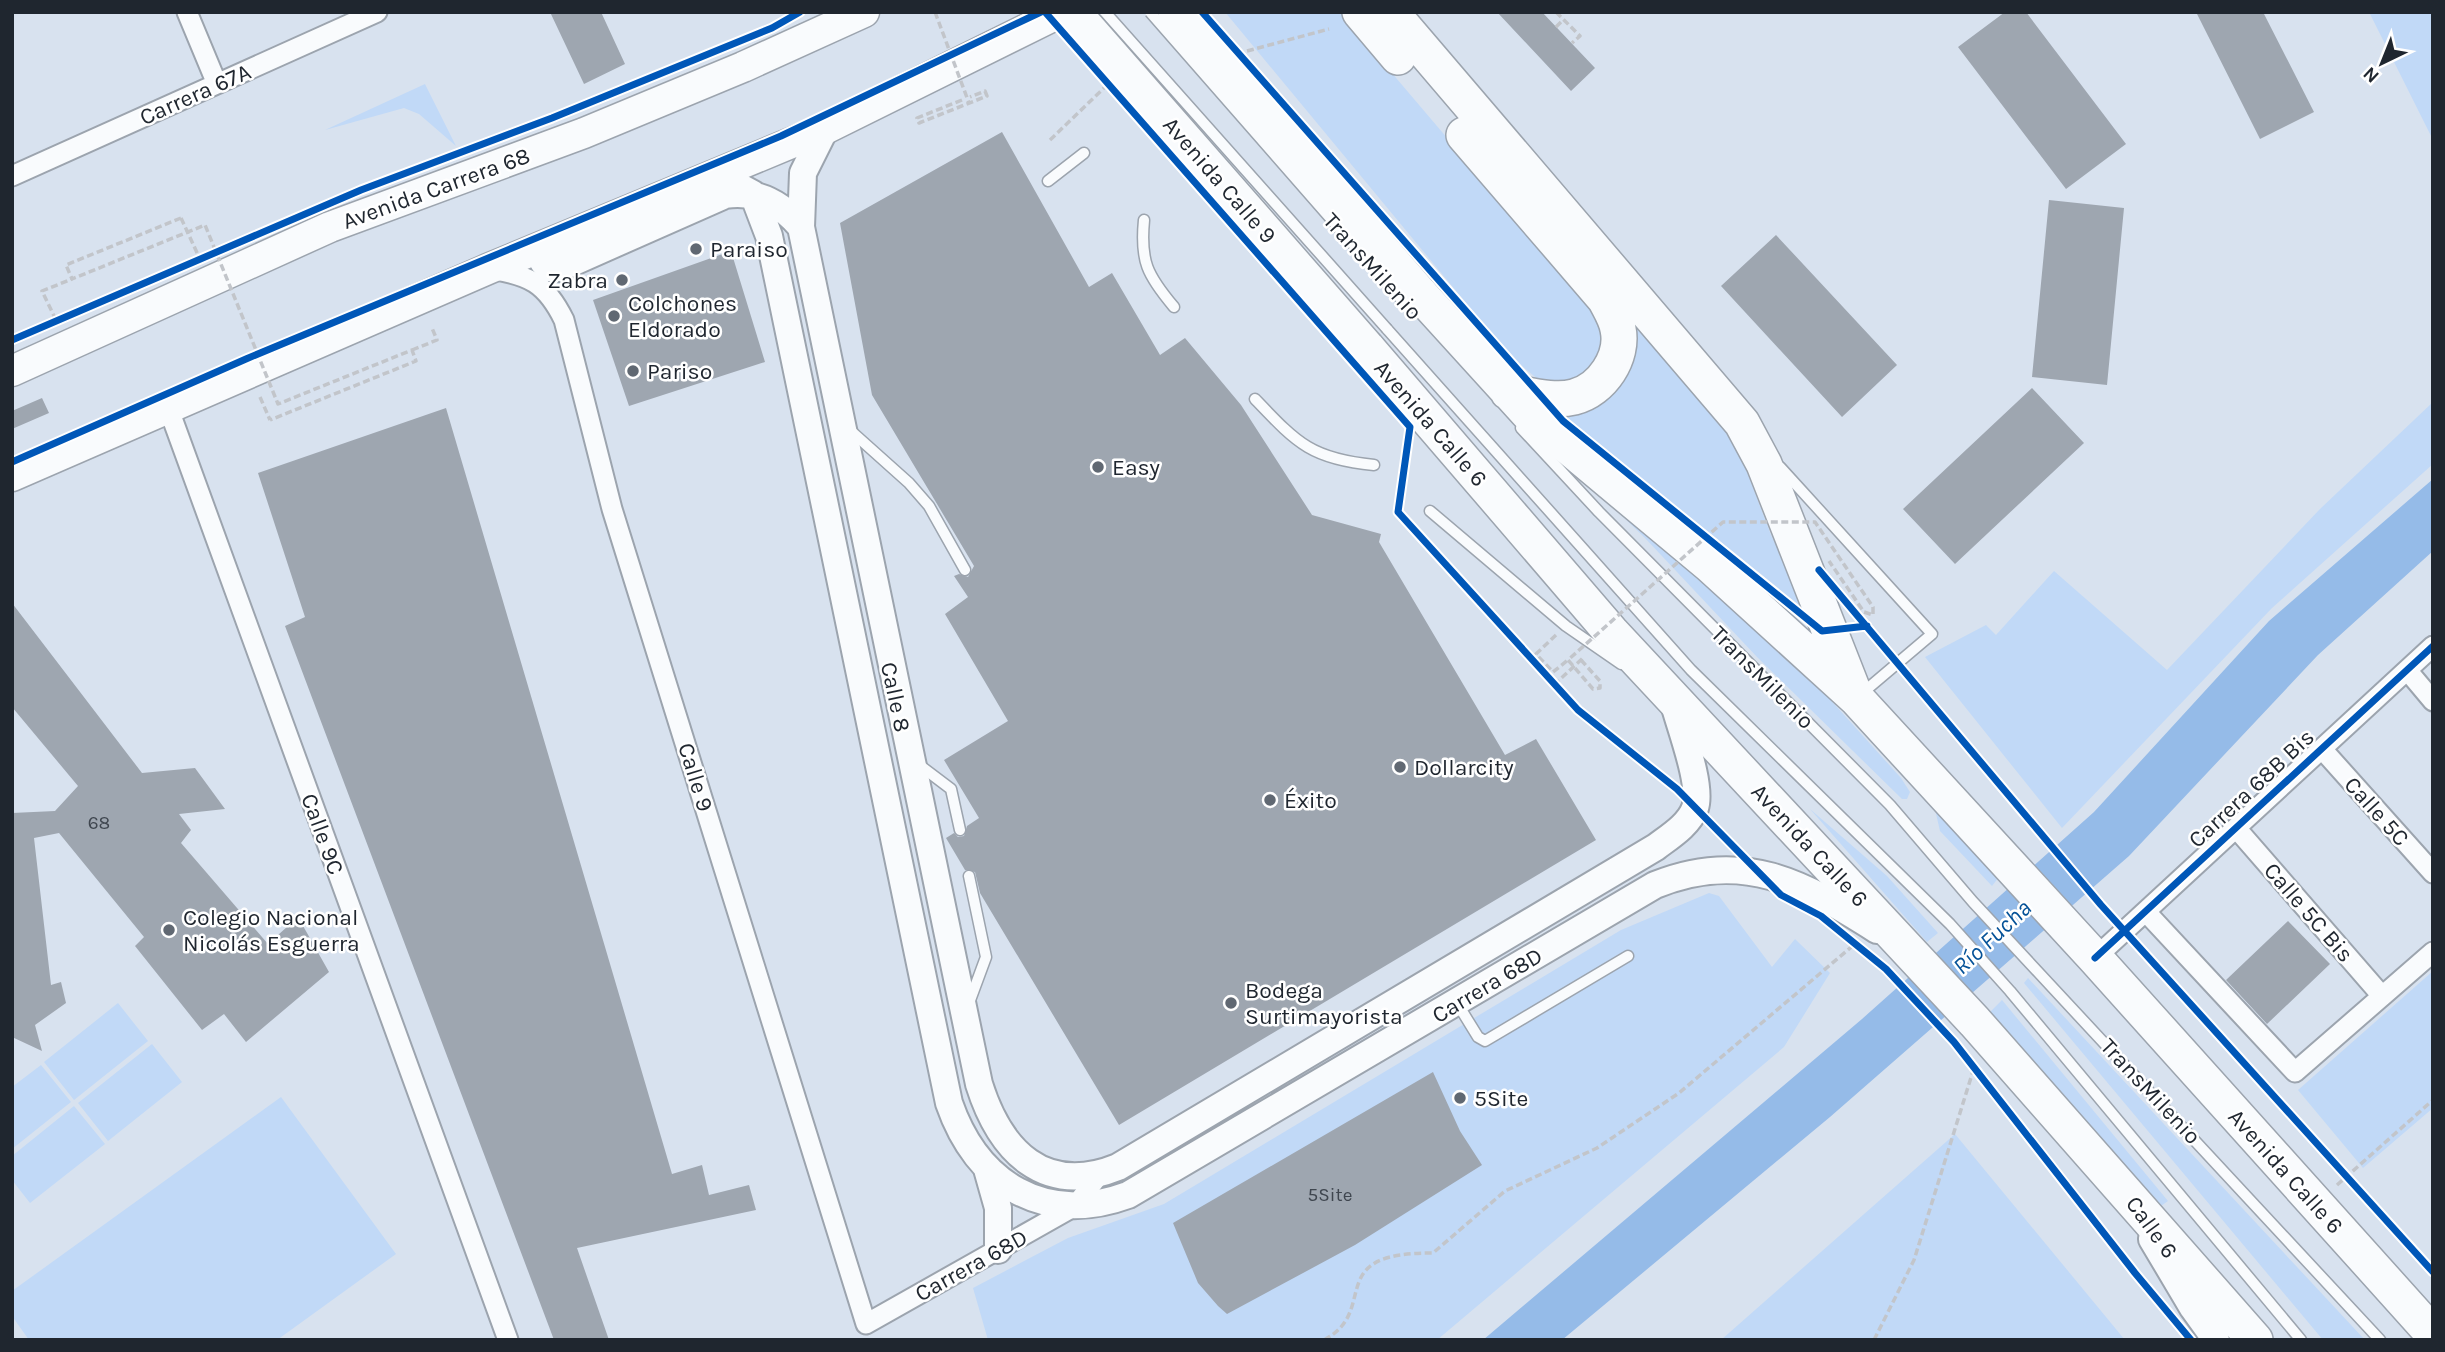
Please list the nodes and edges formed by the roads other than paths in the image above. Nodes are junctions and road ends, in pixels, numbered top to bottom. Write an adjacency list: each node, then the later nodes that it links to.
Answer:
1 (187, 12): 11 (street)
2 (377, 12): 11 (street, Carrera 67A)
3 (864, 12): 25 (main road, Avenida Carrera 68)
4 (1061, 12): 12 (main road)
5 (1073, 12): 24 (highway, Avenida Calle 9, bridge)
6 (1105, 12): 24 (lane, TransMilenio, bridge)
7 (1150, 12): 22 (lane, TransMilenio, bridge)
8 (1176, 12): 22 (highway, bridge)
9 (1360, 12): 27 (highway)
10 (1391, 12): 30 (highway)
11 (218, 84): 15 (street, Carrera 67A)
12 (825, 129): 14 (main road); 19 (street, Calle 8)
13 (1084, 153): 16 (lane)
14 (718, 175): 17 (street); 20 (main road)
15 (12, 176)
16 (1048, 181)
17 (753, 194): 19 (street); 20 (street); 54 (street, Calle 8)
18 (1144, 220): 23 (lane)
19 (801, 227): 29 (street, Calle 8)
20 (551, 245): 21 (main road)
21 (488, 269): 28 (main road); 59 (street, Calle 9)
22 (1415, 306): 27 (highway, Avenida Calle 6)
23 (1174, 307)
24 (1377, 339): 37 (highway, Avenida Calle 6); 65 (lane, TransMilenio)
25 (12, 371)
26 (1255, 399): 31 (lane)
27 (1511, 406): 38 (highway, Avenida Calle 6); 66 (lane, TransMilenio)
28 (168, 407): 32 (main road); 61 (street, Calle 9C)
29 (837, 409): 34 (lane); 41 (street, Calle 8)
30 (1749, 433): 38 (highway); 38 (lane)
31 (1374, 465)
32 (12, 477)
33 (1430, 511): 37 (lane)
34 (965, 570)
35 (2433, 646): 36 (street, Carrera 68B Bis)
36 (2407, 670): 39 (street); 40 (street, Carrera 68B Bis)
37 (1672, 698): 48 (highway, Avenida Calle 6); 55 (street, Carrera 68D)
38 (1856, 698): 47 (highway, Avenida Calle 6)
39 (2433, 701)
40 (2322, 749): 42 (street, Carrera 68B Bis); 44 (street, Calle 5C)
41 (909, 758): 43 (lane); 53 (street, Calle 8)
42 (2236, 828): 46 (street, Carrera 68B Bis); 51 (street, Calle 5C Bis)
43 (960, 830)
44 (2433, 873)
45 (969, 876): 53 (lane)
46 (2146, 912): 47 (street, Carrera 68B Bis); 51 (street)
47 (2084, 946): 60 (highway, Avenida Calle 6)
48 (1909, 950): 52 (street, Carrera 68D); 56 (highway, Avenida Calle 6)
49 (2433, 953): 51 (street)
50 (1628, 956): 52 (lane)
51 (2382, 996)
52 (1457, 1003): 57 (street, Carrera 68D)
53 (964, 1017): 55 (street, Calle 8)
54 (987, 1169): 57 (street, Calle 8); 58 (street)
55 (1109, 1171): 57 (street, Carrera 68D)
56 (2124, 1189): 62 (street, Calle 6); 63 (street, Calle 6); 64 (highway, Avenida Calle 6)
57 (1075, 1206): 58 (street, Carrera 68D)
58 (998, 1250): 59 (street, Carrera 68D)
59 (866, 1324)
60 (2433, 1334)
61 (508, 1340)
62 (2216, 1340)
63 (2235, 1340)
64 (2255, 1340)
65 (2301, 1340)
66 (2380, 1340)

